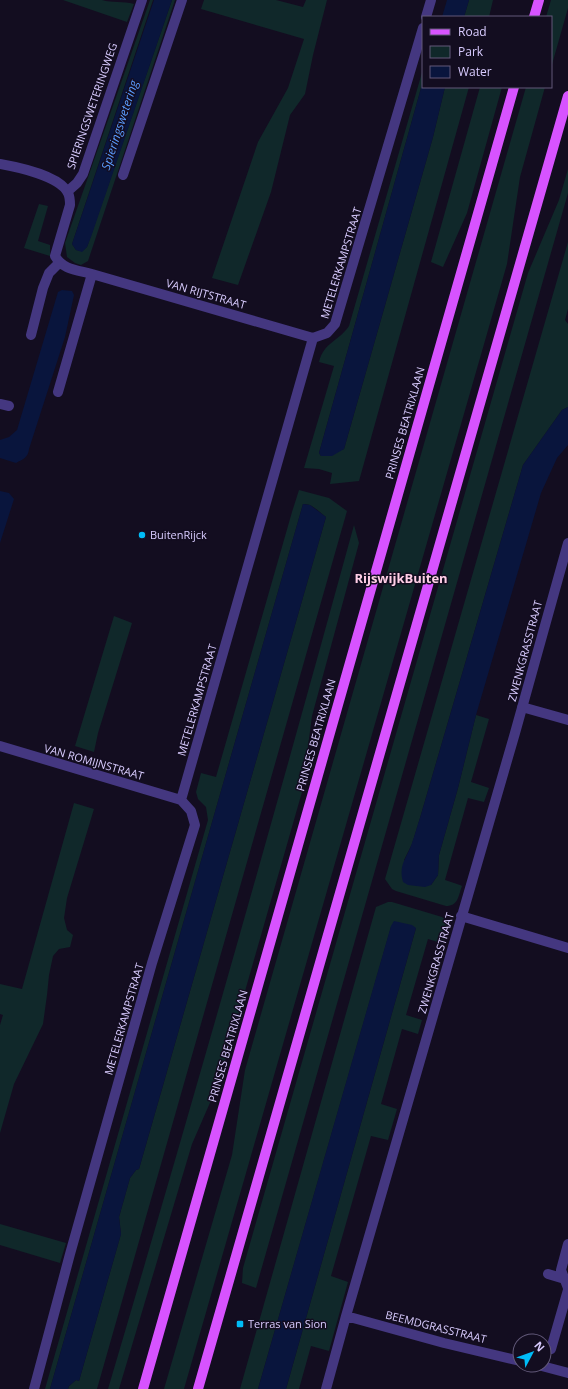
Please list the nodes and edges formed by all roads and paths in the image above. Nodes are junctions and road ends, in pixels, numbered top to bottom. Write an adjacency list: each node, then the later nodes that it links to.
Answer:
1 (142, 0): 12 (street, SPIERINGSWETERINGWEG)
2 (182, 0): 11 (street)
3 (431, 0): 5 (street)
4 (539, 0): 6 (main road)
5 (426, 16)
6 (534, 16)
7 (422, 31): 16 (street, METELERKAMPSTRAAT)
8 (514, 88): 34 (main road, PRINSES BEATRIXLAAN)
9 (568, 96): 35 (main road)
10 (0, 164): 12 (street)
11 (123, 175)
12 (68, 191): 13 (street)
13 (59, 263): 14 (street); 15 (street)
14 (92, 274): 16 (street, VAN RIJTSTRAAT); 17 (street)
15 (30, 335)
16 (313, 338): 22 (street, METELERKAMPSTRAAT)
17 (58, 392)
18 (568, 543): 19 (street, ZWENKGRASSTRAAT)
19 (522, 707): 20 (street); 23 (street, ZWENKGRASSTRAAT)
20 (568, 720)
21 (0, 746): 22 (street, VAN ROMIJNSTRAAT)
22 (181, 800): 33 (street, METELERKAMPSTRAAT)
23 (461, 916): 24 (street); 28 (street, ZWENKGRASSTRAAT)
24 (568, 948)
25 (568, 1244): 27 (street)
26 (548, 1274): 27 (street)
27 (567, 1284): 29 (street)
28 (346, 1316): 30 (street, BEEMDGRASSTRAAT); 36 (street, ZWENKGRASSTRAAT)
29 (552, 1345)
30 (512, 1359)
31 (552, 1369): 32 (street)
32 (568, 1373)
33 (34, 1389)
34 (143, 1389)
35 (198, 1389)
36 (326, 1389)

